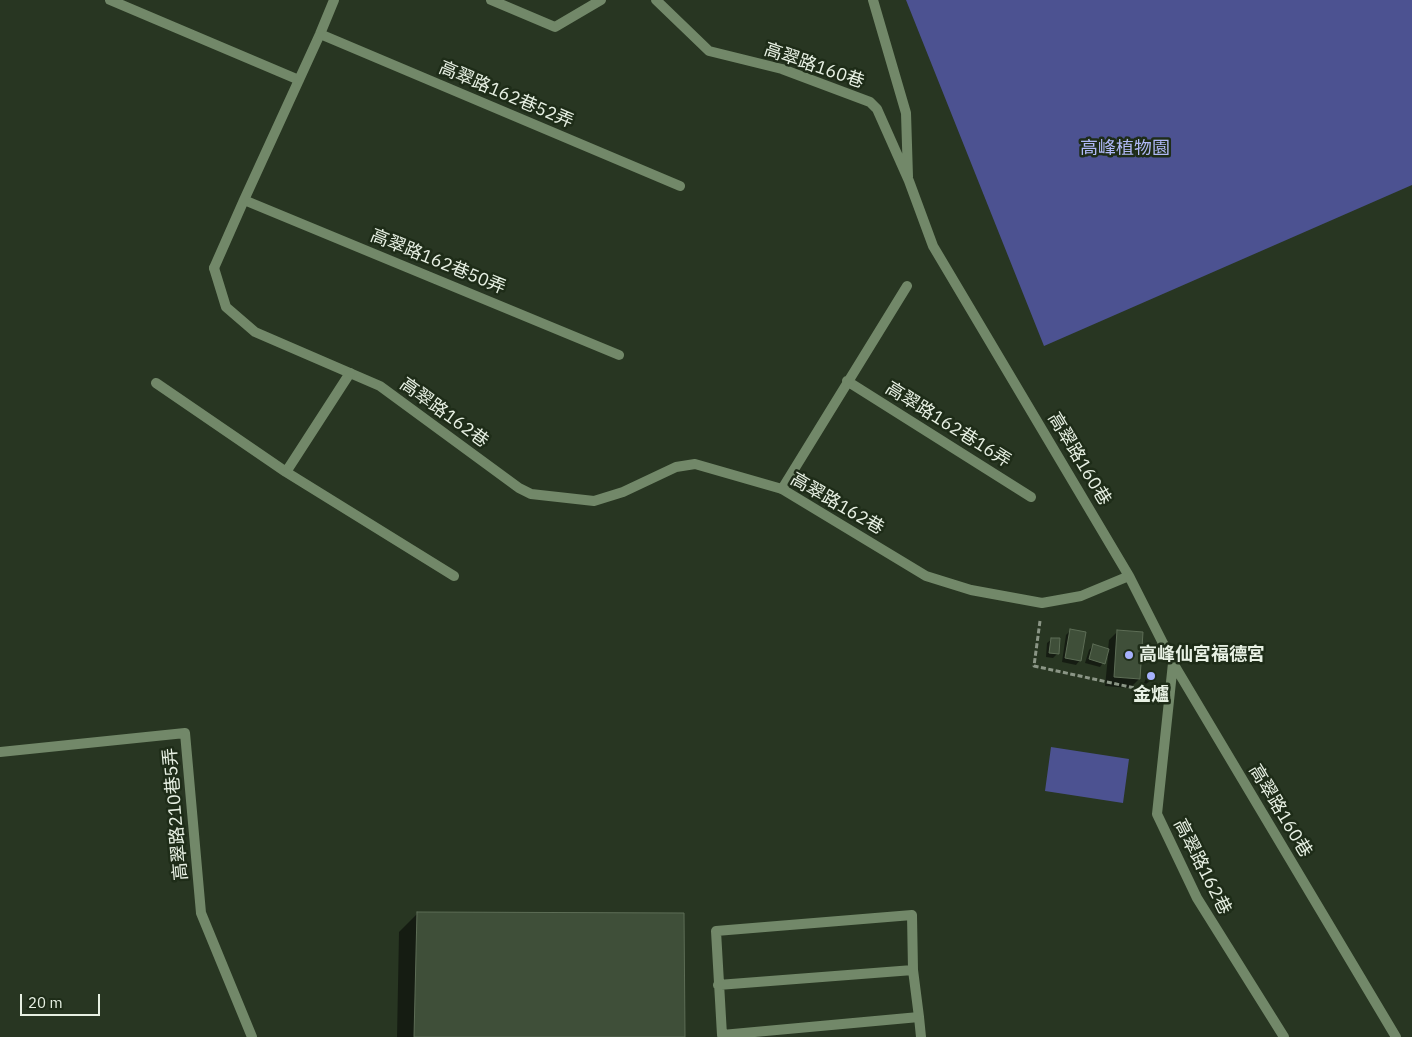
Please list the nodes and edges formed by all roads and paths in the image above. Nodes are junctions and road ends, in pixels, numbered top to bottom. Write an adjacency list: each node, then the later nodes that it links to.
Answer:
1 (110, 0): 8 (street)
2 (334, 0): 7 (street, 高翠路162巷)
3 (491, 0): 4 (street)
4 (601, 0)
5 (656, 0): 9 (street, 高翠路160巷)
6 (873, 0): 9 (street)
7 (320, 34): 8 (street, 高翠路162巷); 10 (street, 高翠路162巷52弄)
8 (299, 80): 11 (street, 高翠路162巷)
9 (909, 181): 21 (street, 高翠路160巷)
10 (680, 186)
11 (244, 200): 13 (street, 高翠路162巷50弄); 14 (street, 高翠路162巷)
12 (908, 286): 15 (street)
13 (619, 355)
14 (350, 373): 17 (street); 18 (street, 高翠路162巷)
15 (847, 381): 18 (street); 19 (street, 高翠路162巷16弄)
16 (156, 383): 17 (street)
17 (286, 472): 20 (street)
18 (782, 489): 22 (street, 高翠路162巷)
19 (1032, 497)
20 (454, 576)
21 (1129, 576): 22 (street, 高翠路162巷); 23 (street, 高翠路160巷)
22 (1042, 604): 24 (path)
23 (1173, 663): 24 (street, 高翠路162巷); 32 (street, 高翠路160巷)
24 (1169, 696): 31 (street, 高翠路162巷)
25 (0, 752): 29 (street, 高翠路210巷5弄)
26 (913, 970): 27 (street); 27 (street); 28 (street)
27 (718, 986): 28 (street)
28 (919, 1018): 30 (street)
29 (252, 1037)
30 (921, 1037)
31 (1284, 1037)
32 (1396, 1037)

